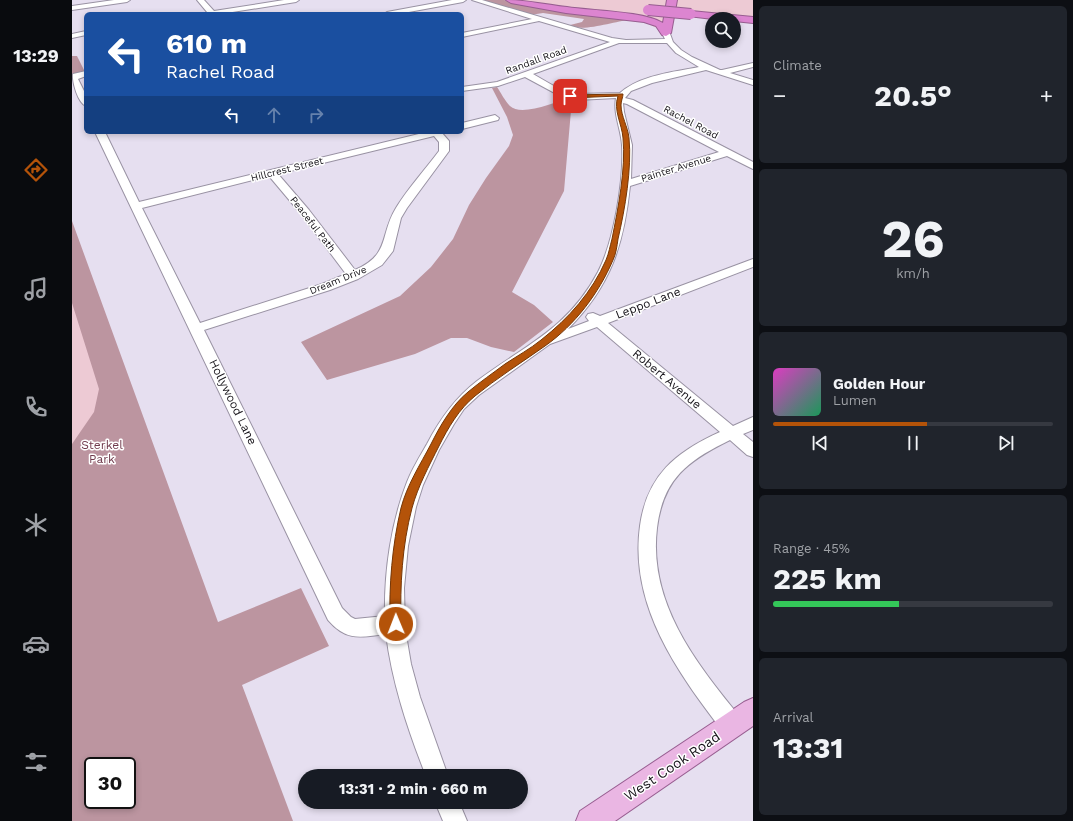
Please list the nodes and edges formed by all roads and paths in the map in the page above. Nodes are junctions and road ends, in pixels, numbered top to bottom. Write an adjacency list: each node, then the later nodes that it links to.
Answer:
1 (75, 0): 10 (street)
2 (127, 0): 10 (street)
3 (200, 0): 11 (street)
4 (296, 0): 12 (street)
5 (463, 0): 13 (street)
6 (475, 0): 16 (street)
7 (510, 0): 21 (highway)
8 (544, 0): 14 (highway, bridge)
9 (672, 0): 21 (highway)
10 (78, 9)
11 (209, 12)
12 (222, 12)
13 (409, 12)
14 (692, 12): 15 (highway); 17 (highway)
15 (753, 14)
16 (539, 19): 19 (street); 22 (street)
17 (753, 20)
18 (84, 33): 20 (street)
19 (464, 34)
20 (72, 36)
21 (667, 37): 22 (street); 24 (street)
22 (616, 42): 27 (street, Randall Road)
23 (753, 65): 25 (street)
24 (708, 68): 25 (street); 30 (street)
25 (722, 73): 28 (street)
26 (84, 74): 31 (street)
27 (526, 74): 29 (street, Randall Road); 30 (street, Rachel Road)
28 (753, 83)
29 (464, 89)
30 (620, 97): 37 (street, Rachel Road); 40 (street)
31 (84, 99)
32 (496, 118): 33 (street)
33 (464, 126)
34 (101, 134): 41 (street, Hollywood Lane)
35 (416, 134): 39 (street, Hillcrest Street)
36 (439, 134): 43 (street, Dream Drive)
37 (727, 153): 38 (street, Rachel Road); 40 (street, Painter Avenue)
38 (753, 166)
39 (272, 173): 41 (street, Hillcrest Street); 43 (street, Peaceful Path)
40 (625, 184): 44 (street)
41 (136, 206): 46 (street, Hollywood Lane)
42 (753, 263): 45 (street, Leppo Lane)
43 (354, 276): 46 (street, Dream Drive)
44 (581, 308): 45 (street, Robert Avenue); 47 (street)
45 (600, 322): 47 (street, Leppo Lane); 49 (street, Robert Avenue)
46 (197, 328): 51 (street, Hollywood Lane)
47 (543, 343): 51 (street)
48 (753, 423): 49 (street)
49 (732, 433): 50 (street, Robert Avenue); 52 (street)
50 (753, 451)
51 (396, 624): 53 (street)
52 (743, 718): 56 (main road, West Cook Road)
53 (435, 769)
54 (450, 809): 55 (street)
55 (455, 821)
56 (590, 821)

